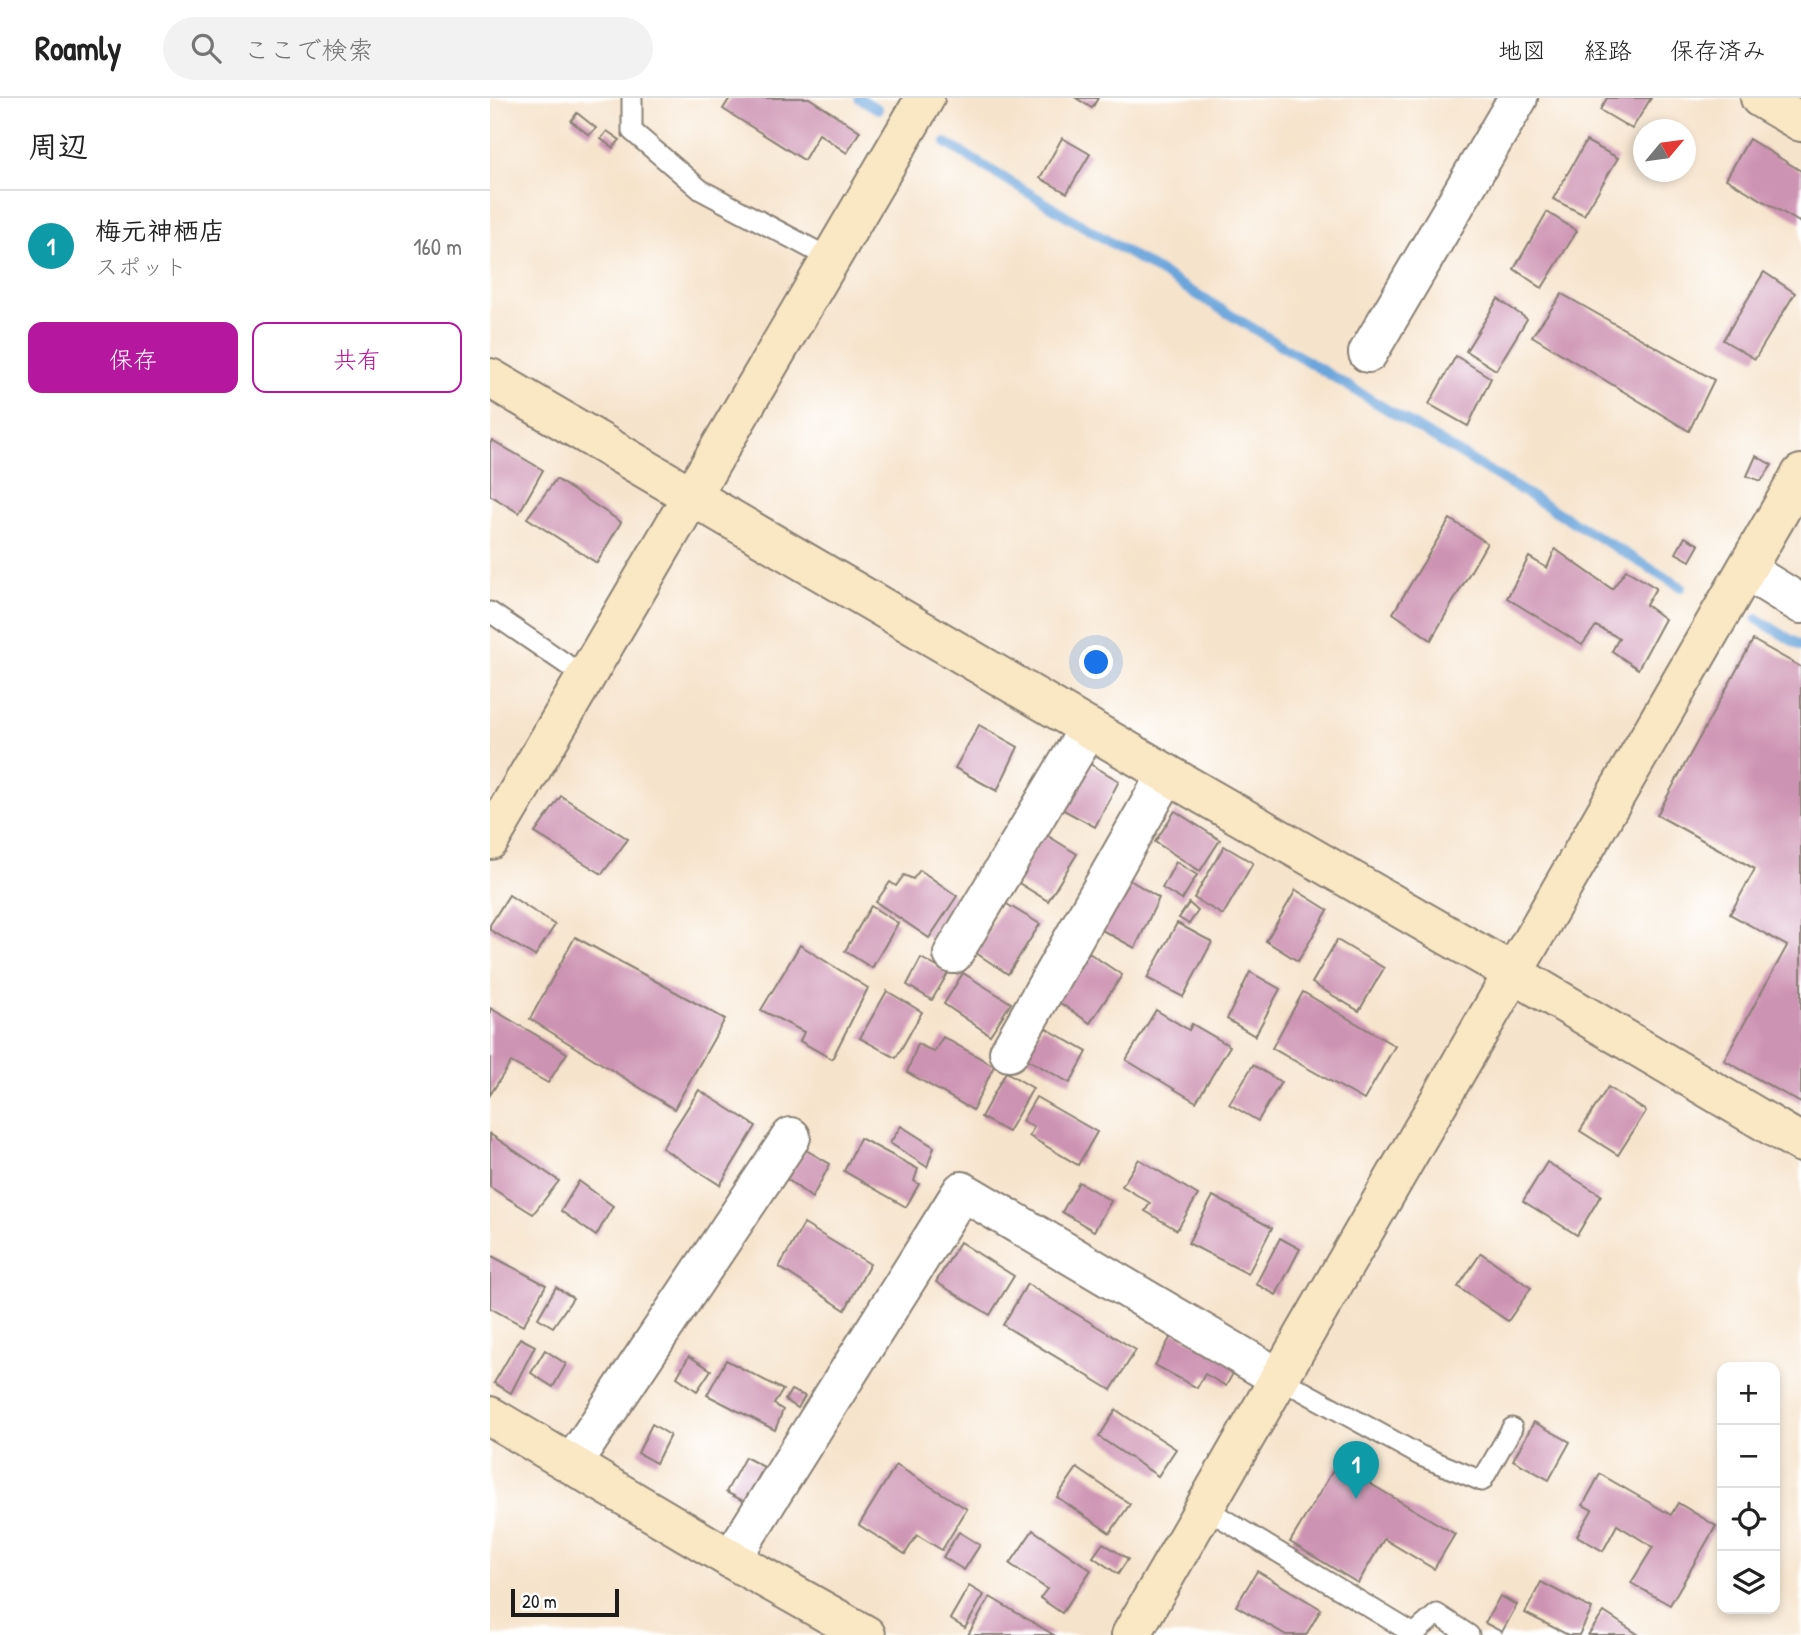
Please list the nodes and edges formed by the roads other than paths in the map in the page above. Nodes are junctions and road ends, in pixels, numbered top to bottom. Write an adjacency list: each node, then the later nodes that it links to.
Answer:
1 (632, 98): 6 (lane)
2 (925, 98): 6 (street)
3 (1518, 98): 7 (street)
4 (1760, 98): 5 (street)
5 (1801, 122)
6 (831, 259): 10 (street)
7 (1368, 353)
8 (490, 378): 10 (street)
9 (1801, 474): 11 (street)
10 (691, 495): 14 (street); 15 (street)
11 (1746, 570): 12 (street); 19 (street)
12 (1801, 604)
13 (490, 612): 14 (lane)
14 (585, 677): 17 (street)
15 (1089, 728): 16 (street); 18 (street)
16 (1167, 774): 19 (street); 20 (street)
17 (490, 840)
18 (953, 954)
19 (1513, 974): 22 (street); 23 (street)
20 (1009, 1052)
21 (791, 1137): 26 (street)
22 (1801, 1143)
23 (1279, 1378): 25 (lane); 27 (street); 28 (street)
24 (490, 1416): 26 (street)
25 (1512, 1429)
26 (572, 1464): 28 (street)
27 (1205, 1508): 30 (street); 31 (lane)
28 (731, 1559): 29 (street)
29 (866, 1635)
30 (1131, 1635)
31 (1469, 1635)

